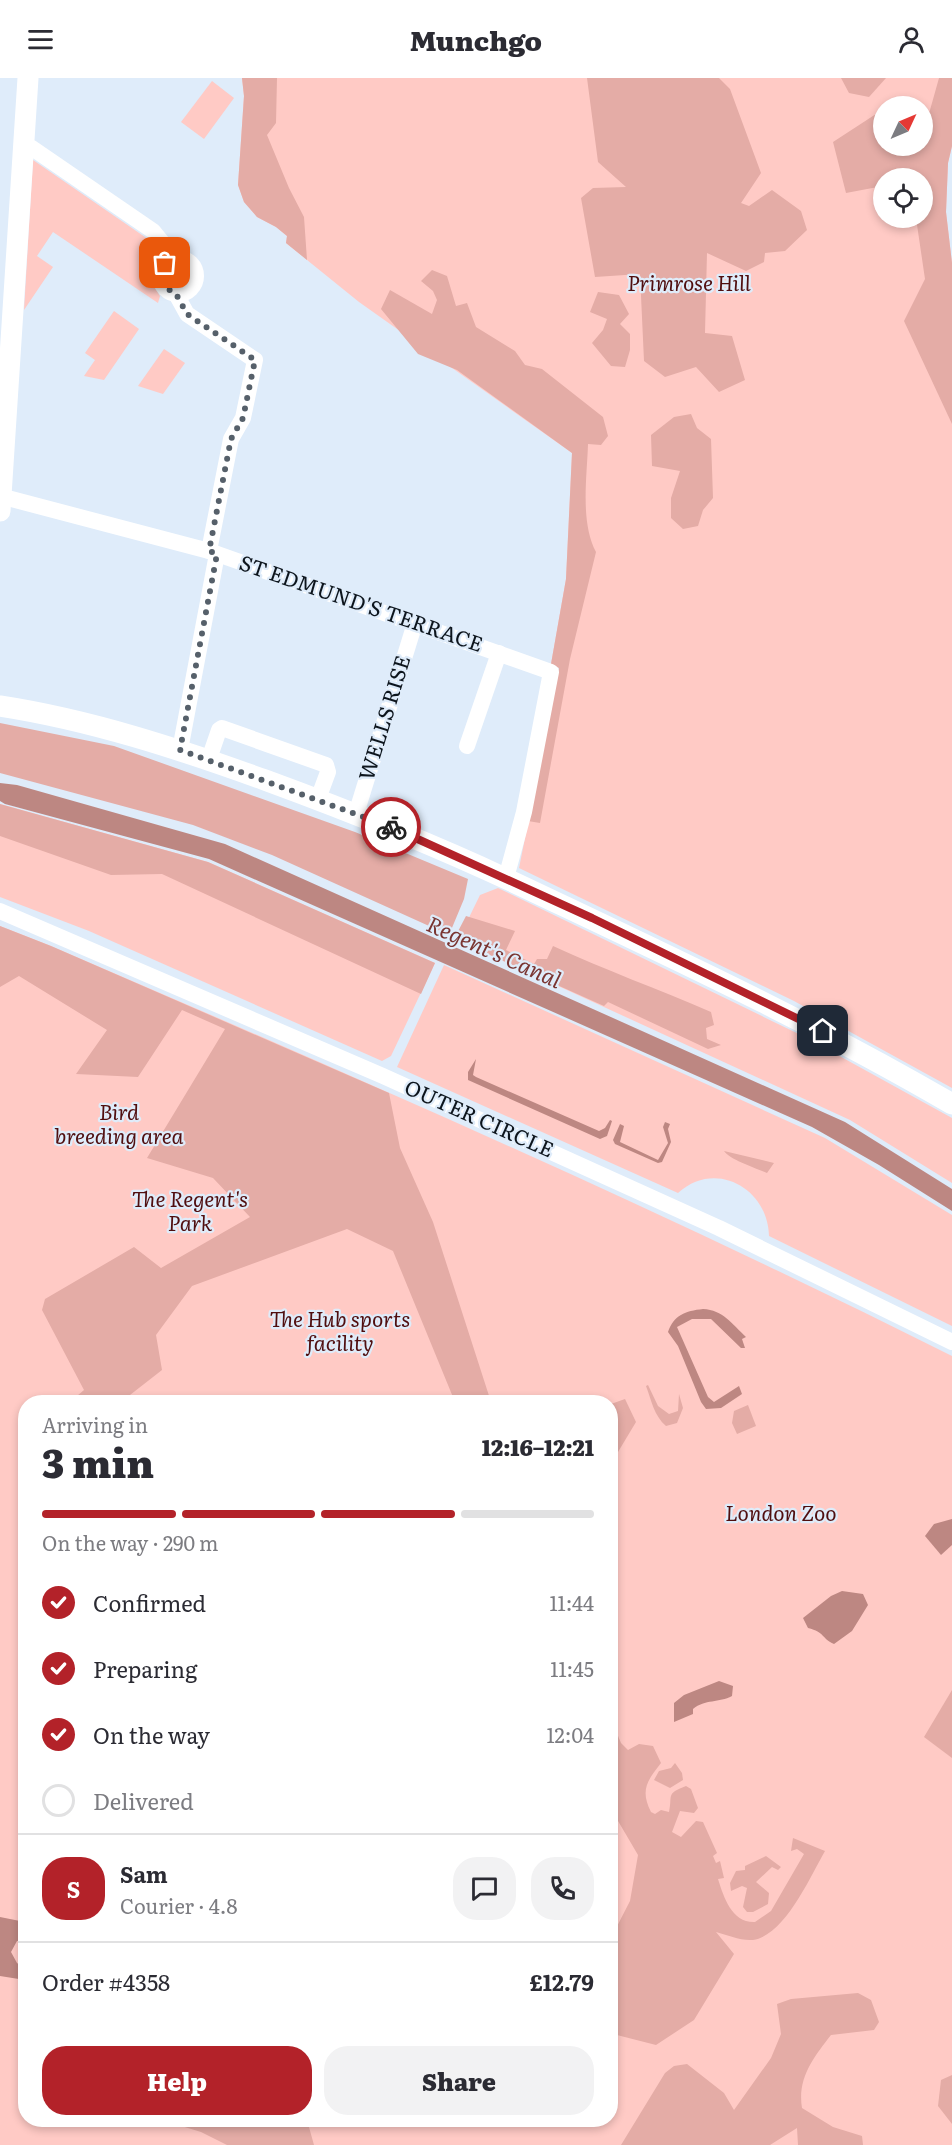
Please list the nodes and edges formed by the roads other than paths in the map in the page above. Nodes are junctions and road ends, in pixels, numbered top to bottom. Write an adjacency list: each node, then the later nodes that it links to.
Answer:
1 (28, 78): 2 (main road)
2 (24, 147): 3 (street); 5 (main road)
3 (175, 258): 4 (street); 4 (street)
4 (176, 294): 6 (street)
5 (0, 501): 6 (street, ST EDMUND'S TERRACE)
6 (213, 552): 7 (street, ST EDMUND'S TERRACE); 11 (street)
7 (415, 623): 8 (street, ST EDMUND'S TERRACE); 14 (street, WELLS RISE)
8 (499, 653): 10 (street); 15 (street, ST EDMUND'S TERRACE)
9 (0, 706): 11 (main road)
10 (467, 746)
11 (180, 750): 12 (main road)
12 (209, 759): 13 (main road); 13 (street)
13 (318, 799): 14 (main road)
14 (356, 814): 15 (main road)
15 (506, 878): 17 (main road)
16 (0, 910): 18 (street, OUTER CIRCLE)
17 (952, 1104)
18 (952, 1342)

